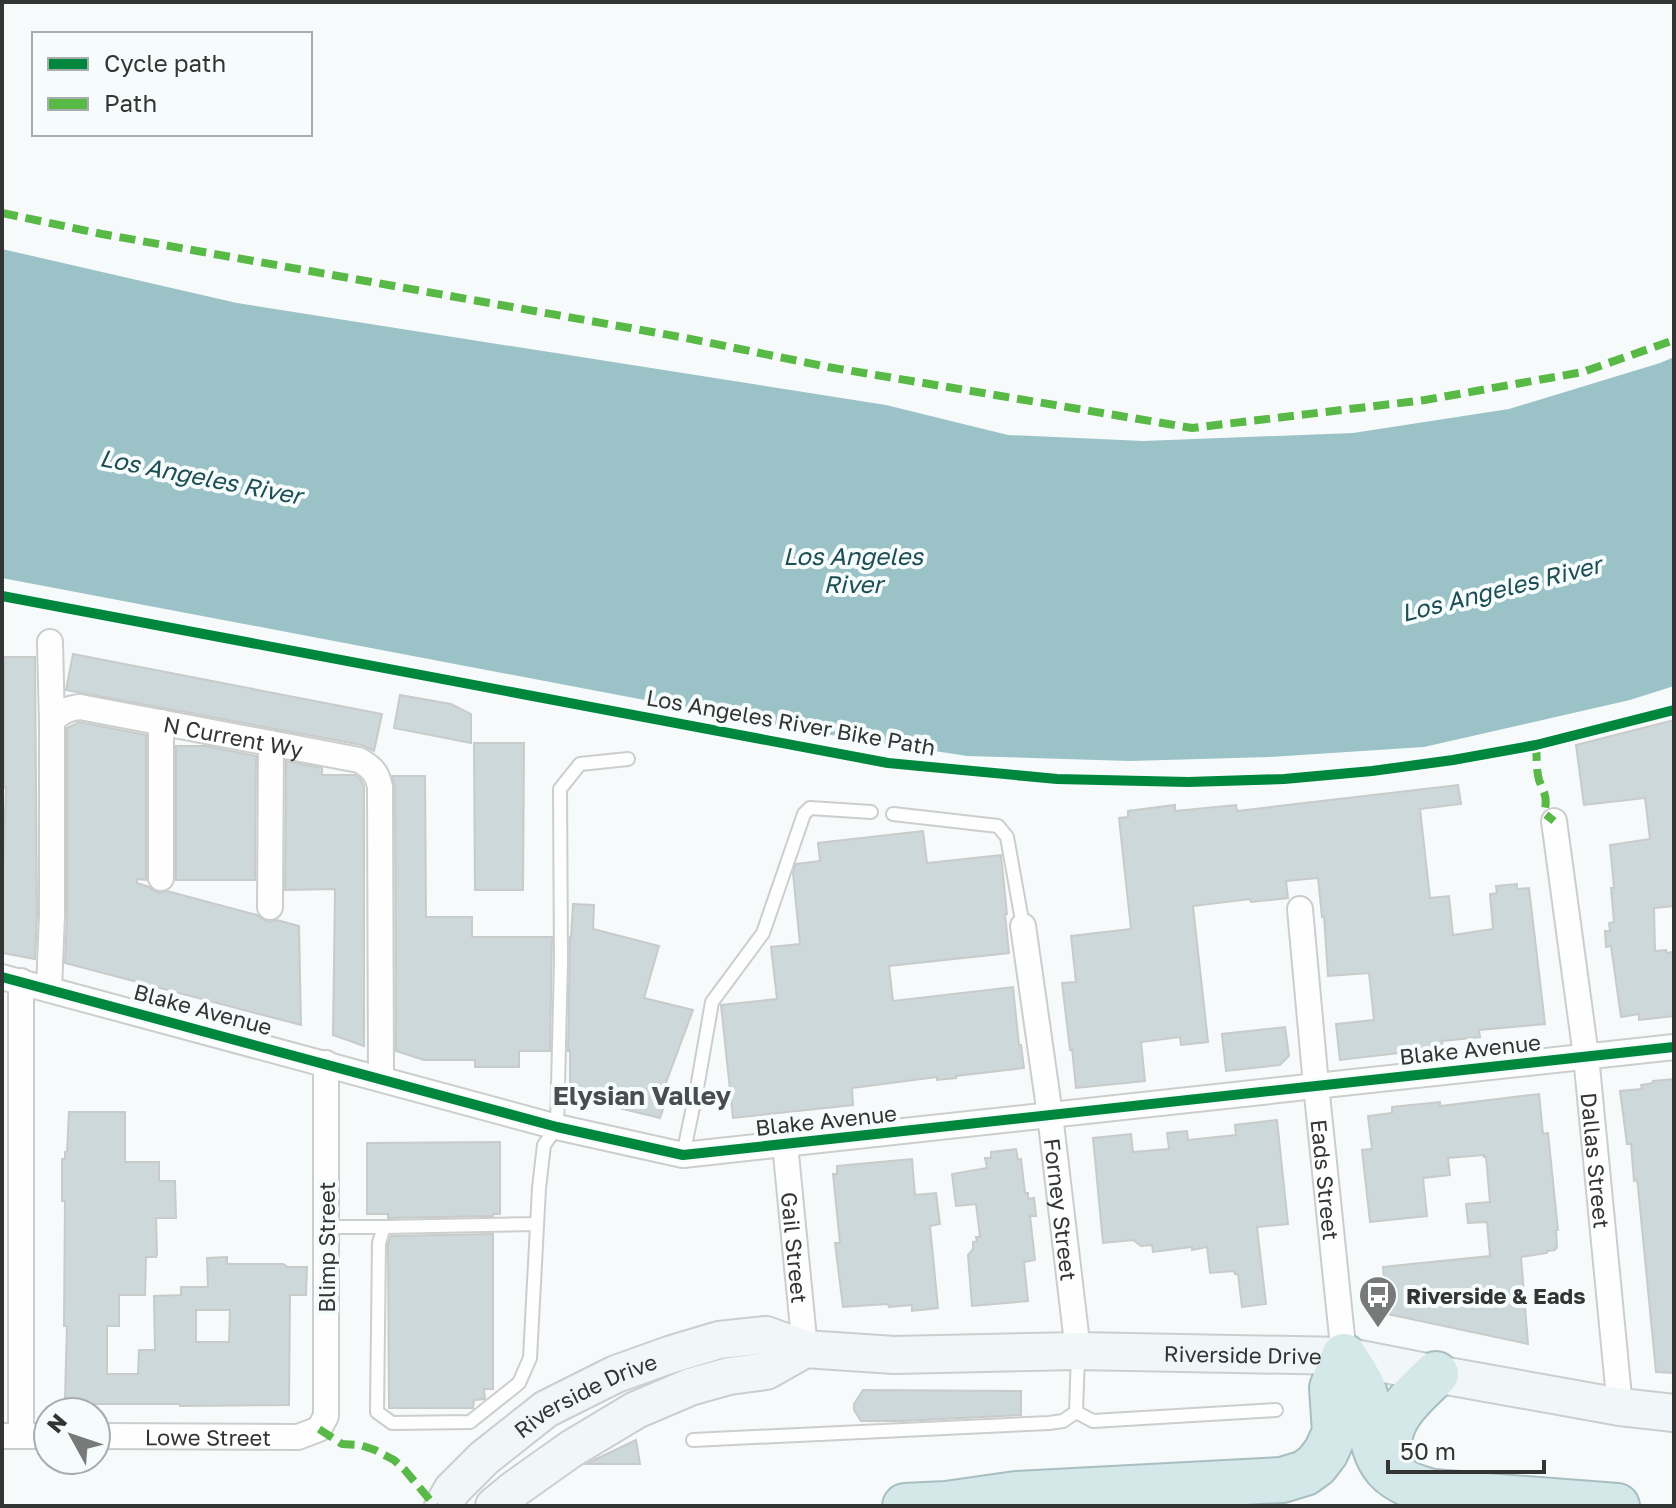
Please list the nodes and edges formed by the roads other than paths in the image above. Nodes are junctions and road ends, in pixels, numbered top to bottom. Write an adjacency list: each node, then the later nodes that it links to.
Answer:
1 (50, 642): 2 (street)
2 (52, 722): 3 (street, N Current Wy); 14 (street)
3 (161, 722): 4 (street, N Current Wy); 9 (street)
4 (271, 743): 10 (street); 18 (street, N Current Wy)
5 (628, 759): 21 (lane)
6 (871, 812): 23 (lane)
7 (893, 814): 12 (lane)
8 (1554, 821): 16 (street, Dallas Street)
9 (161, 878)
10 (270, 907)
11 (1300, 909): 19 (street, Eads Street)
12 (1023, 926): 20 (street, Forney Street)
13 (12, 979): 14 (street, Blake Avenue); 36 (street)
14 (49, 989): 17 (street, Blake Avenue)
15 (1674, 1047): 16 (street, Blake Avenue)
16 (1586, 1056): 19 (street, Blake Avenue); 31 (street, Dallas Street)
17 (326, 1063): 18 (street, Blake Avenue); 25 (street, Blimp Street)
18 (381, 1078): 21 (street, Blake Avenue)
19 (1316, 1085): 20 (street, Blake Avenue); 29 (street, Eads Street)
20 (1050, 1115): 22 (street, Blake Avenue); 28 (street, Forney Street)
21 (557, 1127): 23 (street, Blake Avenue); 24 (lane)
22 (785, 1144): 23 (street, Blake Avenue); 27 (street, Gail Street)
23 (683, 1155)
24 (537, 1224): 26 (lane); 26 (lane)
25 (326, 1227): 26 (lane); 35 (street, Blimp Street)
26 (384, 1227)
27 (805, 1349): 28 (main road, Riverside Drive); 40 (main road, Riverside Drive); 41 (main road, Riverside Drive)
28 (1078, 1351): 29 (main road, Riverside Drive); 33 (lane)
29 (1344, 1356): 30 (main road, Riverside Drive); 39 (highway); 42 (highway)
30 (1436, 1374): 31 (main road, Riverside Drive); 39 (highway)
31 (1620, 1407): 34 (main road, Riverside Drive)
32 (1276, 1410): 33 (lane)
33 (1076, 1412): 38 (lane)
34 (1674, 1413)
35 (319, 1429): 37 (street, Lowe Street)
36 (12, 1436)
37 (112, 1436)
38 (693, 1440)
39 (1395, 1477): 43 (highway)
40 (443, 1506)
41 (494, 1506)
42 (905, 1506)
43 (1617, 1506)

